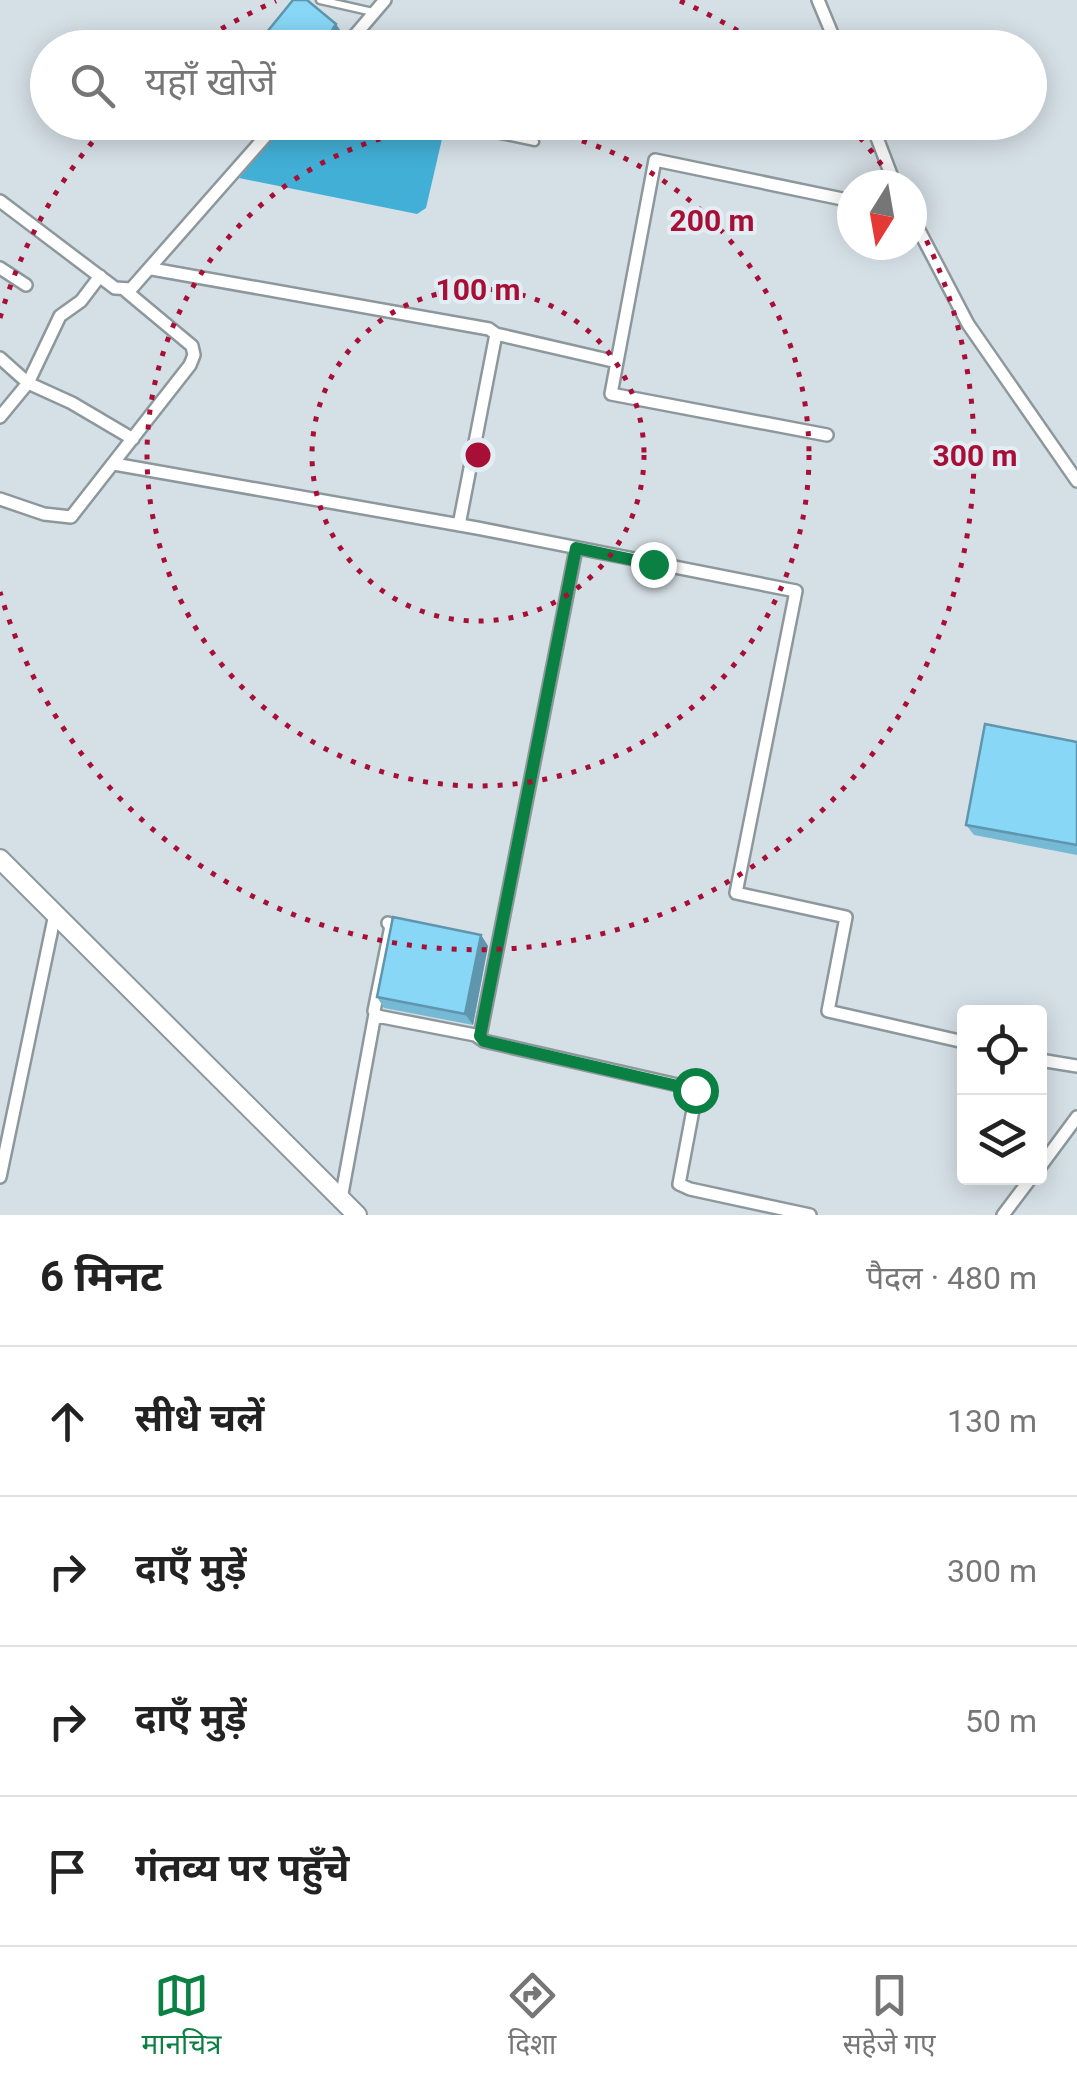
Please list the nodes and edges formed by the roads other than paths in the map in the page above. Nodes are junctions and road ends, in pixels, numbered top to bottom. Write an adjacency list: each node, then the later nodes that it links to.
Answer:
1 (320, 0): 4 (lane)
2 (385, 0): 4 (street)
3 (818, 0): 6 (street)
4 (374, 12): 5 (street)
5 (359, 30)
6 (830, 30)
7 (263, 140): 16 (street)
8 (525, 140): 10 (lane)
9 (877, 140): 11 (street)
10 (535, 142)
11 (890, 170)
12 (837, 198): 22 (street)
13 (0, 201): 17 (street)
14 (927, 246): 28 (street)
15 (0, 268): 18 (street)
16 (152, 269): 19 (street); 20 (street)
17 (100, 276): 19 (street); 23 (street)
18 (26, 286)
19 (126, 291): 26 (street)
20 (496, 334): 22 (street); 30 (street)
21 (0, 358): 23 (street)
22 (616, 362): 25 (street)
23 (28, 383): 24 (street); 26 (street)
24 (0, 417)
25 (827, 435)
26 (133, 439): 27 (street)
27 (114, 464): 29 (street); 30 (street)
28 (1077, 482)
29 (0, 499)
30 (459, 525): 31 (street)
31 (576, 548): 36 (street); 37 (street)
32 (0, 859): 33 (street)
33 (55, 914): 42 (street); 44 (street)
34 (388, 923): 35 (street)
35 (375, 1014): 36 (street); 44 (street)
36 (480, 1036): 46 (street)
37 (957, 1040)
38 (1047, 1061): 39 (street)
39 (1077, 1066)
40 (1077, 1117): 41 (street)
41 (1047, 1157)
42 (0, 1177)
43 (1026, 1185): 47 (street)
44 (341, 1199): 45 (street)
45 (357, 1215)
46 (810, 1215)
47 (1003, 1215)

